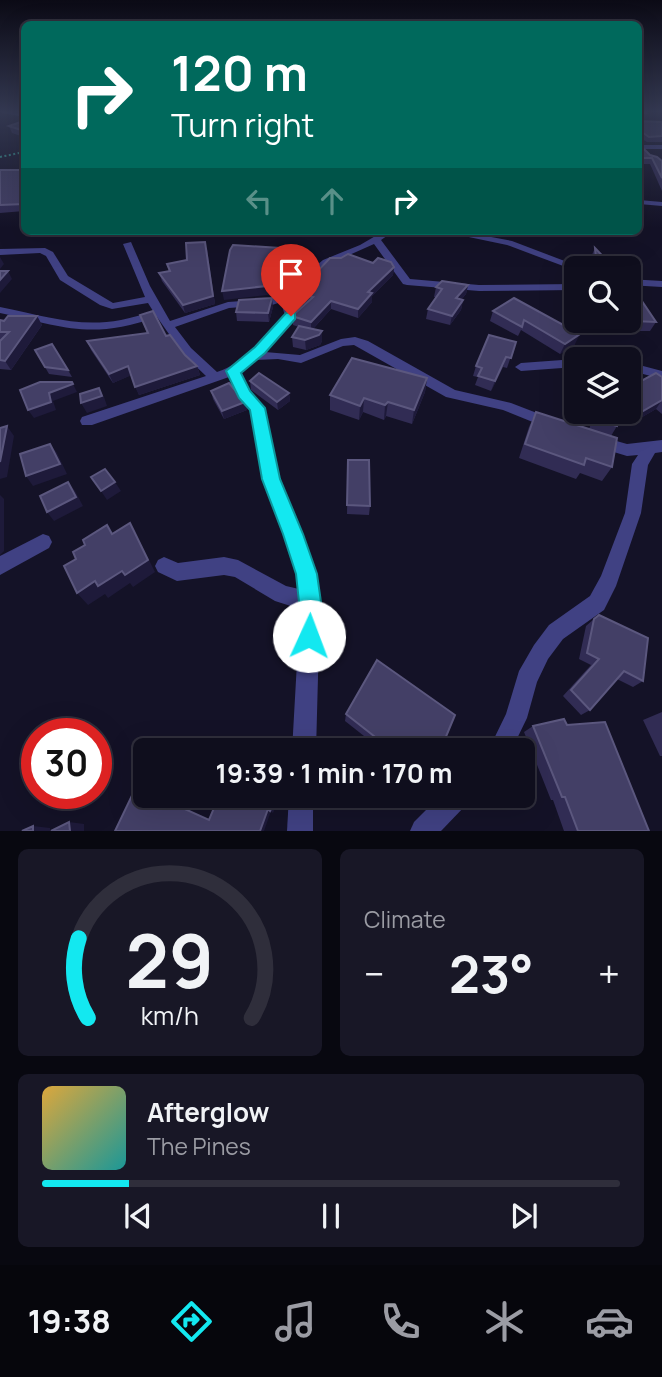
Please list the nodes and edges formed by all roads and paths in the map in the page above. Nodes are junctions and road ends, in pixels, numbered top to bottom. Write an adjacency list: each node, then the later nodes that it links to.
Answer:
1 (642, 150): 4 (street)
2 (21, 153): 3 (path)
3 (0, 157)
4 (650, 158)
5 (642, 202): 6 (street)
6 (662, 204)
7 (382, 235): 9 (street)
8 (470, 235): 12 (street)
9 (375, 239): 15 (street); 16 (street)
10 (128, 244): 17 (street)
11 (0, 252): 17 (street)
12 (564, 263)
13 (641, 283): 14 (street)
14 (662, 284)
15 (564, 287)
16 (285, 297): 20 (street); 21 (street)
17 (151, 299): 19 (street)
18 (0, 310): 19 (street)
19 (160, 312): 20 (street)
20 (169, 325): 26 (street)
21 (254, 356): 26 (street); 28 (street)
22 (564, 364): 23 (street)
23 (521, 367)
24 (641, 369): 25 (street)
25 (662, 374)
26 (224, 375): 27 (street); 34 (street)
27 (87, 421)
28 (562, 429)
29 (584, 437): 30 (street)
30 (656, 448): 36 (street)
31 (43, 542): 32 (street)
32 (0, 566)
33 (164, 566): 34 (street)
34 (310, 602): 35 (street)
35 (305, 738)
36 (506, 738)
37 (301, 808): 39 (street)
38 (445, 808): 40 (street)
39 (300, 831)
40 (423, 831)

